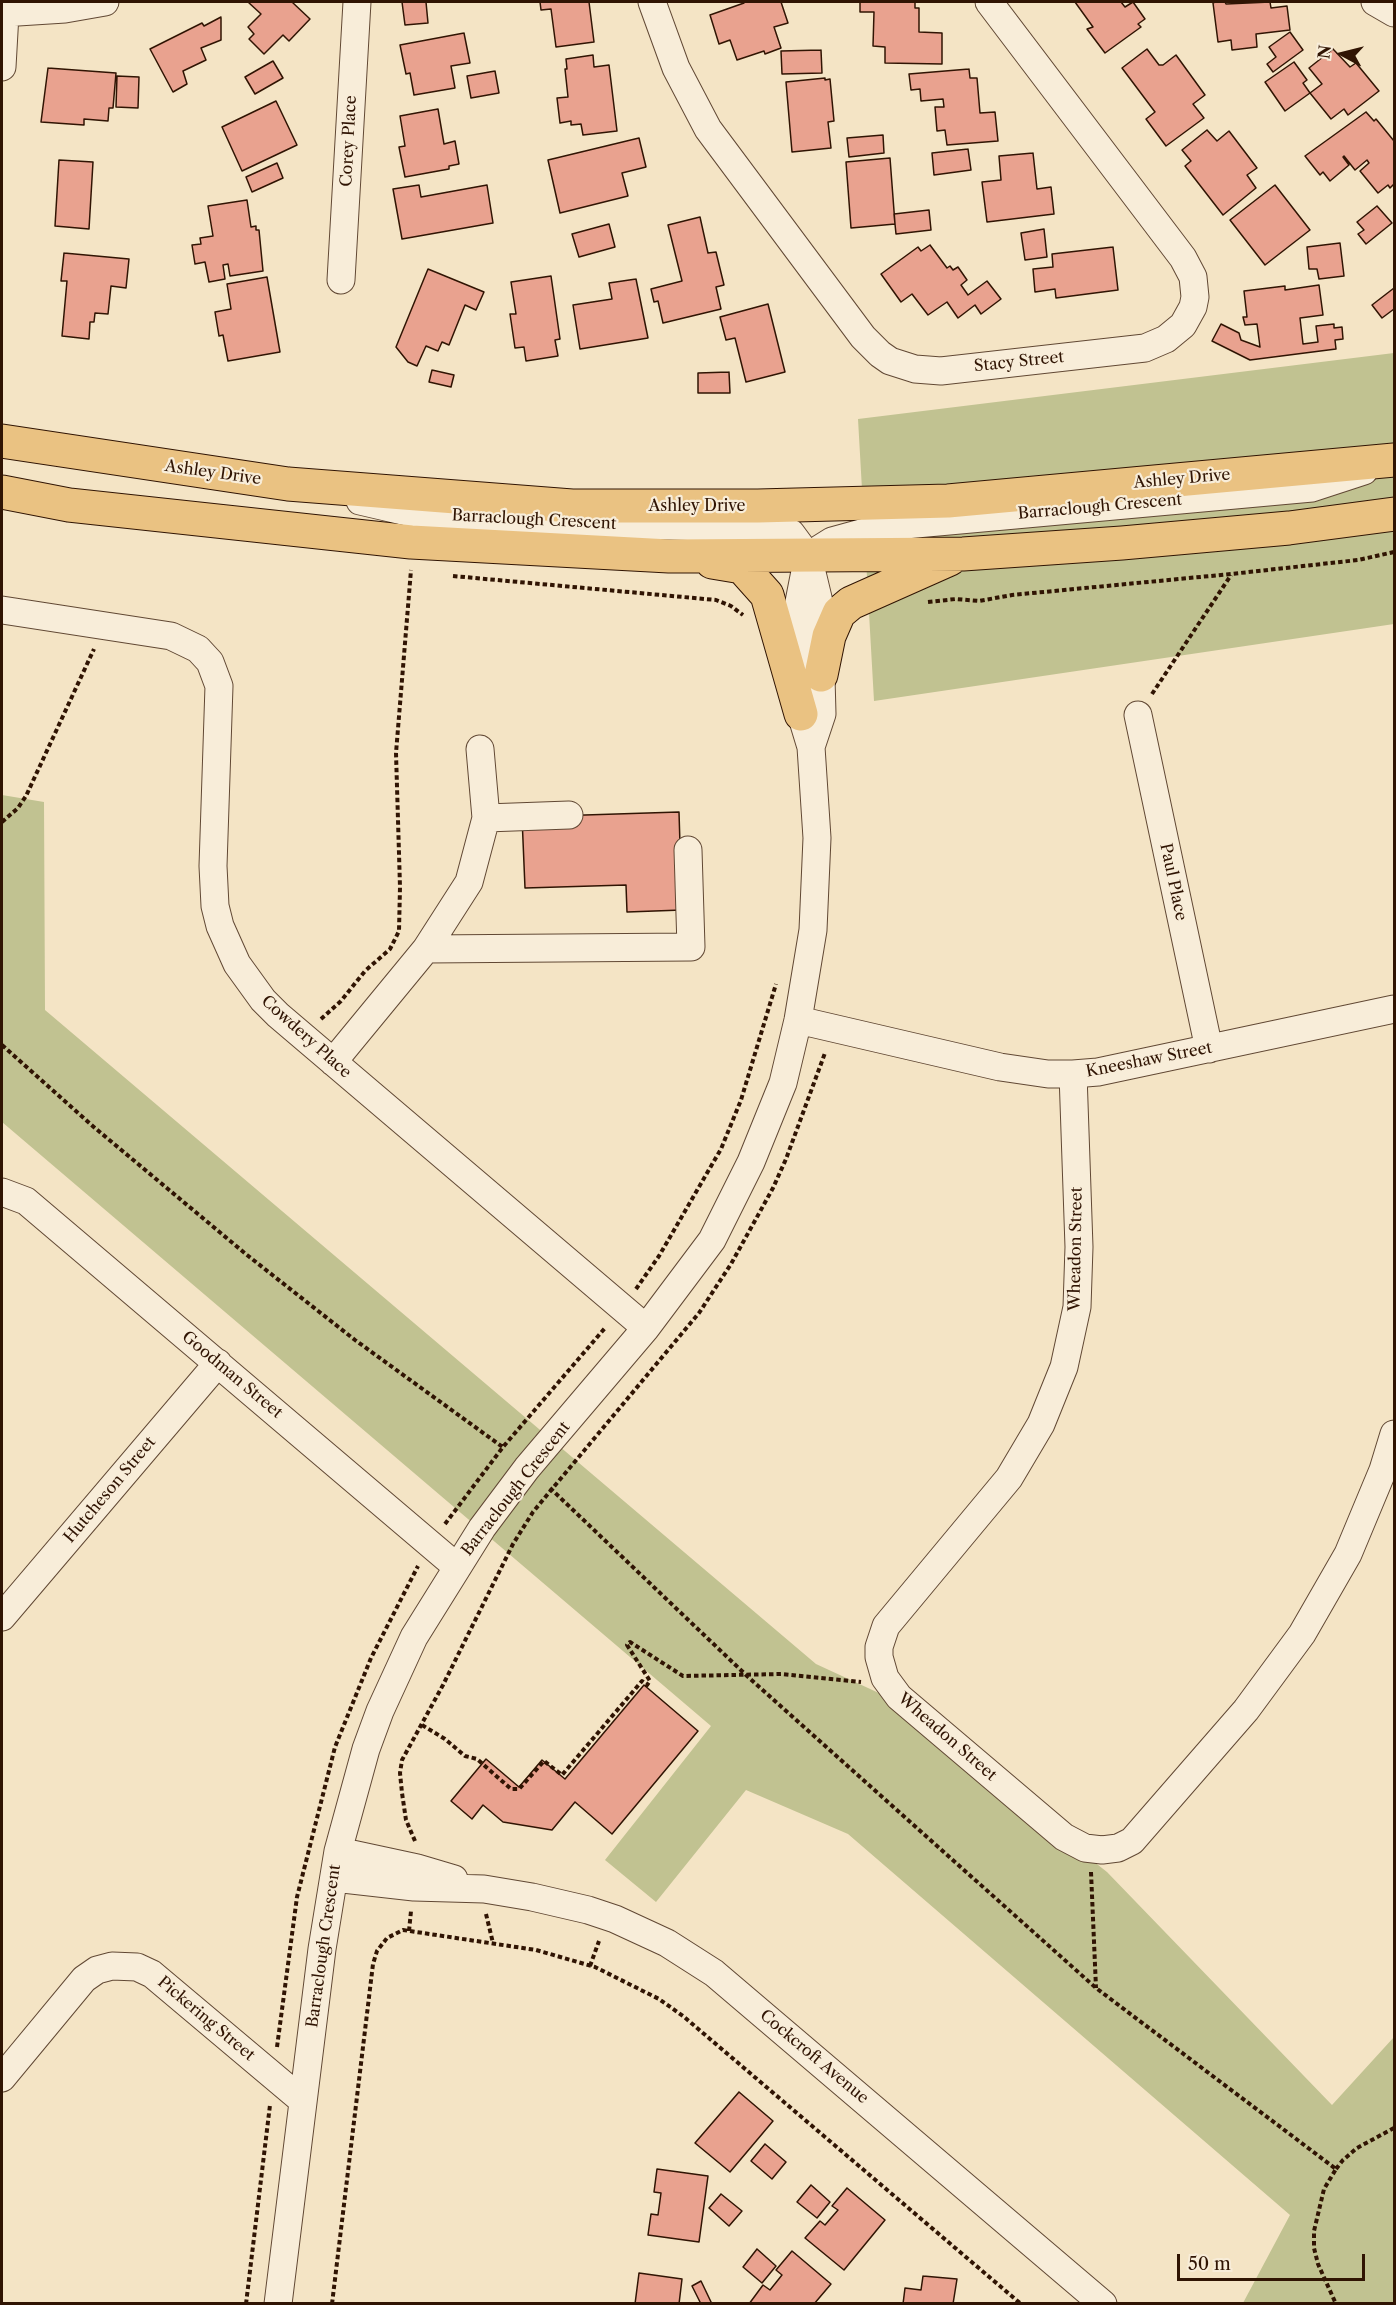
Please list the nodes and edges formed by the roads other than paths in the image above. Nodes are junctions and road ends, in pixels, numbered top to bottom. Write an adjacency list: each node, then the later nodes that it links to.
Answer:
1 (105, 2): 7 (street)
2 (357, 2): 9 (street, Corey Place)
3 (652, 2): 4 (street, Stacy Street)
4 (989, 2)
5 (1375, 2): 6 (street)
6 (1395, 13)
7 (3, 14): 8 (street)
8 (2, 67)
9 (341, 280)
10 (2, 441): 12 (main road, Ashley Drive)
11 (1395, 460): 12 (main road, Ashley Drive); 17 (street, Barraclough Crescent)
12 (288, 484): 17 (street, Barraclough Crescent)
13 (2, 492): 16 (main road)
14 (1395, 514): 15 (main road)
15 (963, 554): 17 (main road); 19 (main road)
16 (669, 556): 17 (main road); 20 (main road)
17 (808, 556): 19 (street, Barraclough Crescent); 20 (street, Barraclough Crescent)
18 (2, 610): 31 (street, Cowdery Place)
19 (821, 675): 22 (street, Barraclough Crescent)
20 (801, 714): 22 (street, Barraclough Crescent)
21 (1138, 715): 30 (street, Paul Place)
22 (811, 747): 29 (street, Barraclough Crescent)
23 (480, 749): 25 (street)
24 (569, 815): 25 (street)
25 (486, 818): 27 (street)
26 (688, 850): 27 (street)
27 (426, 948): 31 (street)
28 (1395, 1009): 30 (street, Kneeshaw Street)
29 (798, 1020): 32 (street, Kneeshaw Street); 34 (street, Barraclough Crescent)
30 (1209, 1049): 32 (street, Kneeshaw Street)
31 (333, 1062): 34 (street, Cowdery Place)
32 (1073, 1074): 36 (street, Wheadon Street)
33 (2, 1192): 35 (street, Goodman Street)
34 (646, 1328): 37 (street, Barraclough Crescent)
35 (218, 1363): 37 (street, Goodman Street); 38 (street, Hutcheson Street)
36 (1395, 1434)
37 (457, 1566): 39 (street, Barraclough Crescent)
38 (2, 1617)
39 (338, 1851): 40 (street, Barraclough Crescent); 41 (street, Cockcroft Avenue)
40 (334, 1878): 41 (street, Cockcroft Avenue); 43 (street, Barraclough Crescent)
41 (485, 1901): 45 (street, Cockcroft Avenue)
42 (2, 2078): 43 (street, Pickering Street)
43 (303, 2101): 44 (street, Barraclough Crescent)
44 (278, 2304)
45 (1103, 2304)

